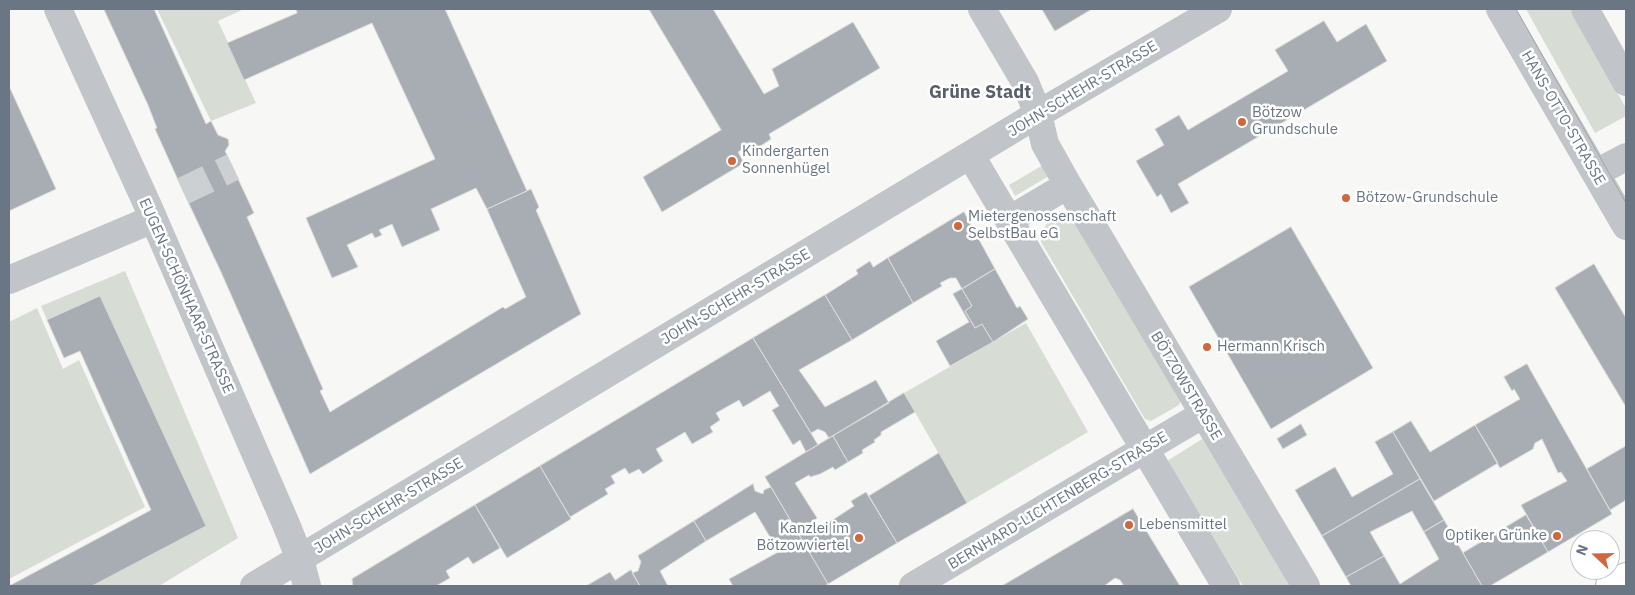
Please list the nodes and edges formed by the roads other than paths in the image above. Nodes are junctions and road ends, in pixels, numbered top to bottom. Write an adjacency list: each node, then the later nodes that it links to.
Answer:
1 (58, 9): 12 (street, EUGEN-SCHÖNHAAR-STRASSE)
2 (982, 9): 7 (street, BÖTZOWSTRASSE)
3 (1218, 9): 7 (street, JOHN-SCHEHR-STRASSE)
4 (1500, 9): 10 (street, HANS-OTTO-STRASSE)
5 (1585, 9): 6 (street)
6 (1626, 82)
7 (1038, 114): 8 (street, JOHN-SCHEHR-STRASSE); 11 (street, BÖTZOWSTRASSE)
8 (971, 156): 13 (street); 18 (street, JOHN-SCHEHR-STRASSE)
9 (1626, 157): 10 (street)
10 (1596, 174): 14 (street, HANS-OTTO-STRASSE)
11 (1068, 186): 13 (street); 16 (street, BÖTZOWSTRASSE)
12 (153, 219): 15 (street); 18 (street, EUGEN-SCHÖNHAAR-STRASSE)
13 (1009, 220): 17 (street)
14 (1626, 226)
15 (9, 280)
16 (1202, 415): 17 (street, BERNHARD-LICHTENBERG-STRASSE); 24 (street, BÖTZOWSTRASSE)
17 (1144, 449): 22 (street, BERNHARD-LICHTENBERG-STRASSE); 23 (street)
18 (300, 559): 20 (street, JOHN-SCHEHR-STRASSE); 21 (street, EUGEN-SCHÖNHAAR-STRASSE)
19 (1626, 577): 25 (main road)
20 (254, 586)
21 (307, 586)
22 (913, 586)
23 (1226, 586)
24 (1306, 586)
25 (1610, 586)

